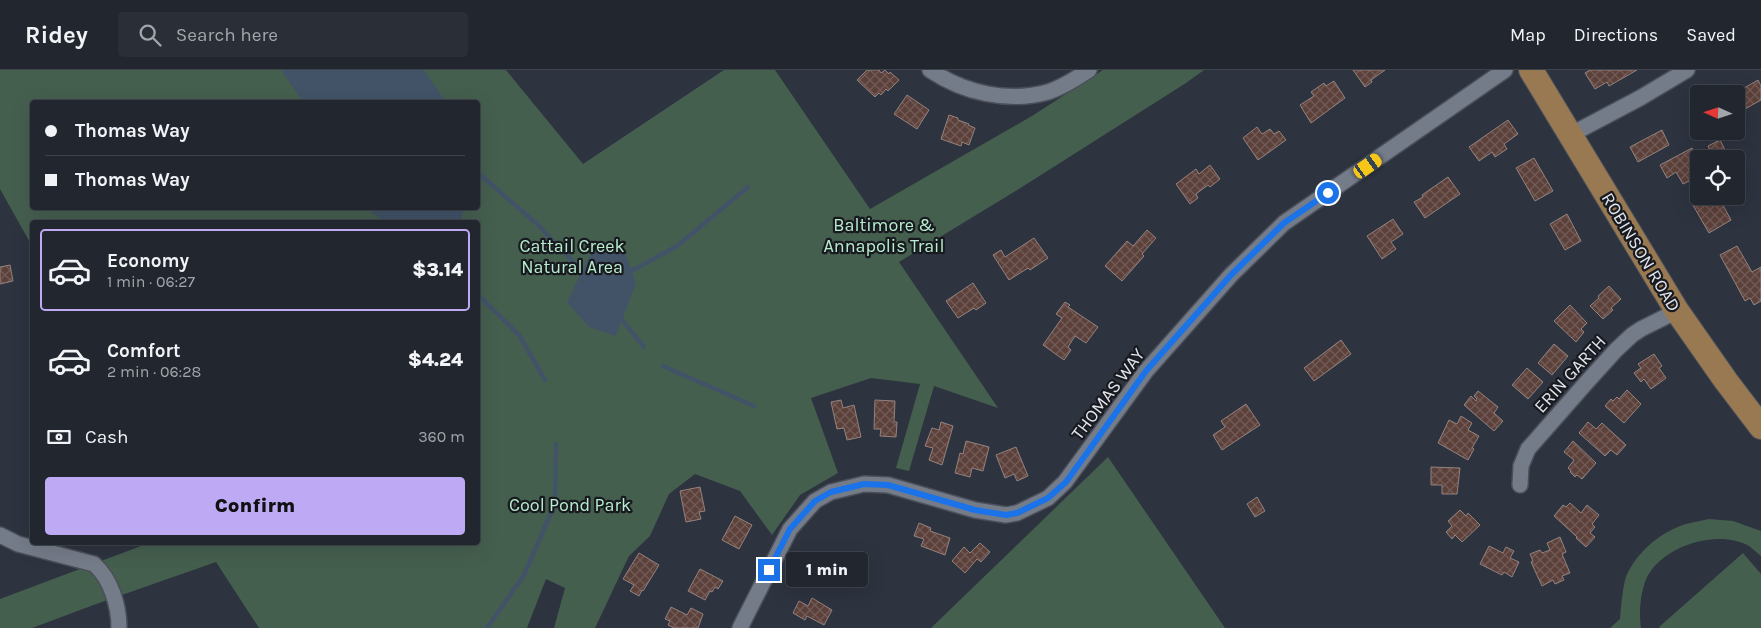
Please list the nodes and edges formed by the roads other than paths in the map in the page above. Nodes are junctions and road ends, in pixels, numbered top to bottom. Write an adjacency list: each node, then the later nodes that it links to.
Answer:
1 (930, 70): 2 (street)
2 (1089, 70)
3 (1505, 70): 12 (street, THOMAS WAY)
4 (1531, 70): 6 (main road, ROBINSON ROAD)
5 (1687, 70): 6 (street)
6 (1570, 134): 7 (main road, ROBINSON ROAD)
7 (1677, 311): 8 (main road, ROBINSON ROAD); 9 (street, ERIN GARTH)
8 (1761, 428)
9 (1520, 484)
10 (0, 535): 11 (street)
11 (119, 628)
12 (740, 628)

